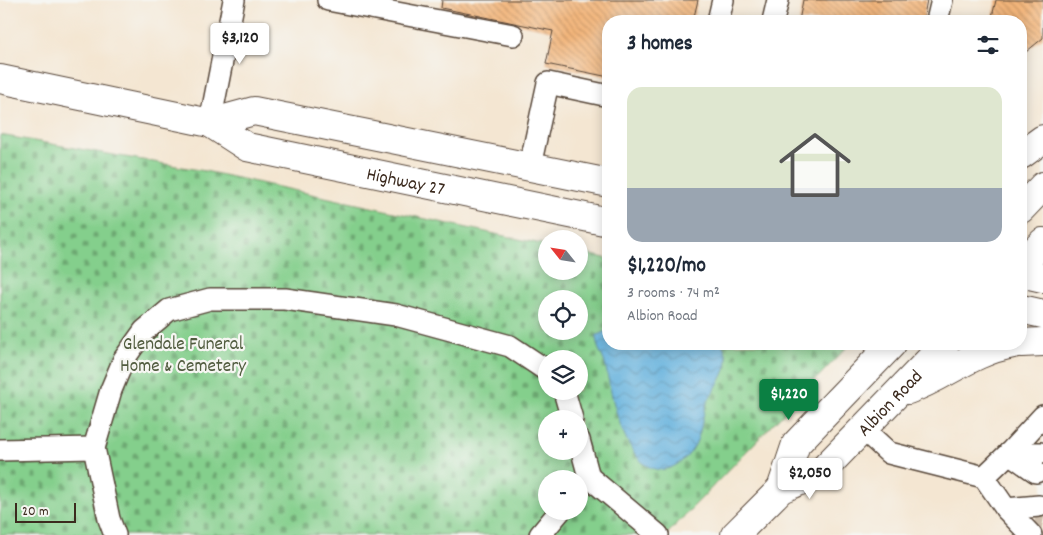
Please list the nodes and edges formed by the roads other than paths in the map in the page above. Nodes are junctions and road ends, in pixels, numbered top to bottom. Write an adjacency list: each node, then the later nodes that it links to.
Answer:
1 (234, 0): 12 (street)
2 (328, 0): 9 (street)
3 (723, 0): 6 (street)
4 (778, 0): 7 (street)
5 (942, 0): 8 (street)
6 (719, 15)
7 (774, 15)
8 (939, 15)
9 (513, 35)
10 (0, 80): 12 (main road, Highway 27)
11 (602, 95): 15 (street)
12 (210, 123): 15 (main road, Highway 27); 19 (main road, Highway 27)
13 (1043, 139): 14 (main road)
14 (1027, 151)
15 (530, 166): 16 (main road, Highway 27)
16 (602, 181)
17 (1043, 186): 18 (main road)
18 (1027, 203)
19 (602, 221)
20 (1043, 242): 21 (main road)
21 (1027, 259)
22 (1027, 274): 23 (main road)
23 (1043, 278)
24 (1027, 310): 25 (main road)
25 (1043, 314)
26 (1043, 342): 27 (main road)
27 (1027, 343)
28 (872, 350): 33 (main road)
29 (886, 350): 33 (main road, Albion Road)
30 (939, 350): 34 (main road, Albion Road)
31 (985, 350): 34 (main road)
32 (538, 365): 37 (street)
33 (852, 385): 43 (main road, Albion Road)
34 (895, 395): 36 (main road, Albion Road)
35 (1043, 416): 39 (street)
36 (862, 429): 41 (street); 43 (main road, Albion Road)
37 (94, 448): 38 (street); 47 (street)
38 (0, 450)
39 (1009, 452): 40 (street); 40 (street); 41 (street)
40 (1040, 454)
41 (984, 477): 44 (street)
42 (588, 486): 49 (street)
43 (781, 489): 50 (main road, Albion Road)
44 (1006, 509): 46 (street); 46 (street)
45 (552, 520): 48 (street)
46 (1035, 520)
47 (115, 535)
48 (540, 535)
49 (658, 535)
50 (735, 535)

